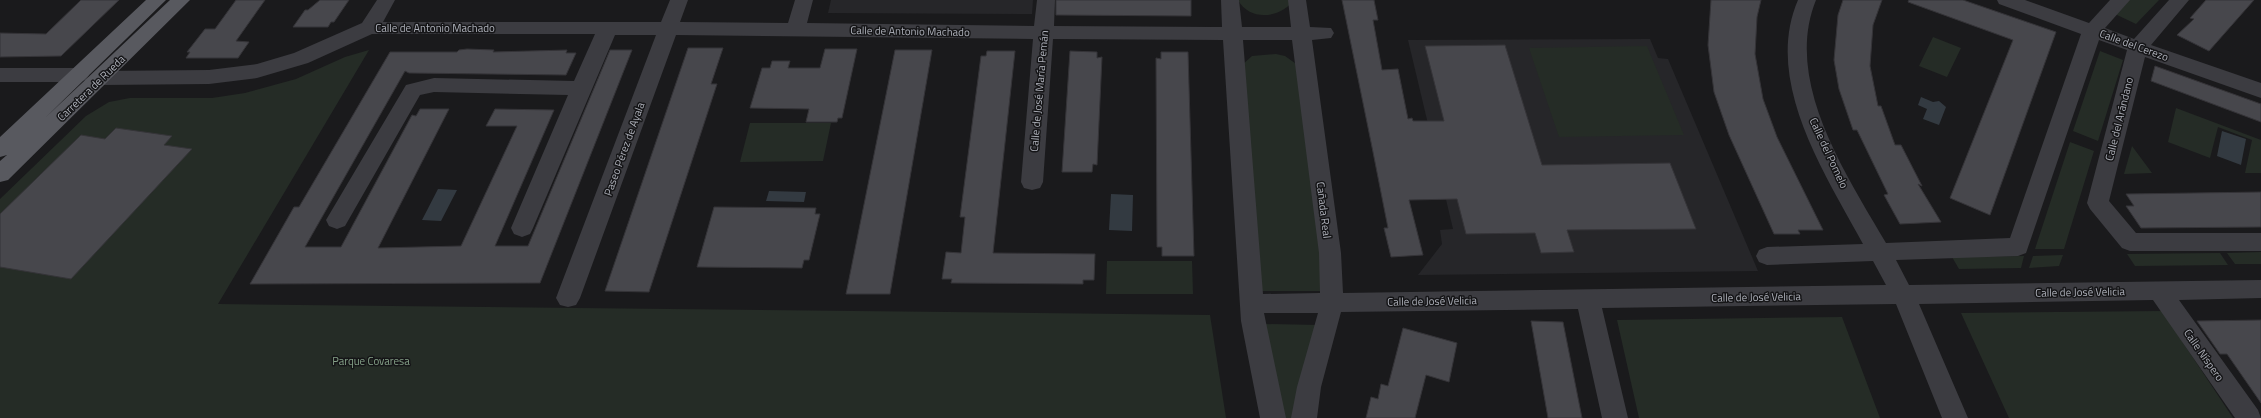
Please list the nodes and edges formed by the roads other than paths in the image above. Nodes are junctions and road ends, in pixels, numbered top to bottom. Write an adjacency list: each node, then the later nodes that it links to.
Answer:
1 (158, 0): 24 (main road, Carretera de Rueda)
2 (181, 0): 25 (main road, Carretera de Rueda)
3 (386, 0): 13 (street)
4 (679, 0): 15 (street, Paseo Pérez de Ayala)
5 (804, 0): 16 (street)
6 (1046, 0): 18 (street, Calle de José María Pemán)
7 (1230, 0): 21 (street)
8 (1297, 0): 19 (street, Cañada Real)
9 (1807, 0): 34 (street, Calle del Pomelo)
10 (2006, 0): 17 (street, Calle del Cerezo)
11 (2121, 0): 17 (street)
12 (2180, 0): 22 (street, Calle del Arándano)
13 (369, 28): 14 (street, Calle de Antonio Machado); 25 (street, Calle de Antonio Machado)
14 (608, 28): 15 (street, Calle de Antonio Machado); 26 (street)
15 (668, 29): 16 (street, Calle de Antonio Machado); 39 (street, Paseo Pérez de Ayala)
16 (796, 30): 18 (street, Calle de Antonio Machado)
17 (2092, 31): 22 (street, Calle del Cerezo); 34 (street)
18 (1044, 32): 21 (street, Calle de Antonio Machado); 30 (street, Calle de José María Pemán)
19 (1302, 33): 20 (street, Calle de Antonio Machado); 21 (street, Calle de Antonio Machado); 41 (street, Cañada Real)
20 (1324, 33)
21 (1223, 34): 42 (street)
22 (2138, 47): 27 (street, Calle del Cerezo); 33 (street, Calle del Arándano)
23 (0, 75): 24 (street)
24 (80, 75): 28 (main road, Carretera de Rueda)
25 (102, 78): 29 (main road, Carretera de Rueda)
26 (581, 88): 31 (street); 32 (street)
27 (2261, 91)
28 (0, 150)
29 (0, 174)
30 (1032, 182)
31 (338, 220)
32 (522, 228)
33 (2261, 242)
34 (1878, 251): 35 (street); 38 (street, Calle del Pomelo)
35 (1767, 256)
36 (2261, 289): 37 (street, Calle de José Velicia)
37 (2160, 291): 38 (street, Calle de José Velicia); 47 (street, Calle Níspero)
38 (1903, 295): 40 (street, Calle de José Velicia); 46 (street, Calle del Pomelo)
39 (568, 298)
40 (1588, 300): 41 (street, Calle de José Velicia); 45 (street)
41 (1332, 303): 42 (street, Calle de José Velicia); 44 (street, Cañada Real)
42 (1252, 304): 43 (street)
43 (1273, 418)
44 (1304, 418)
45 (1615, 418)
46 (1955, 418)
47 (2248, 418)

